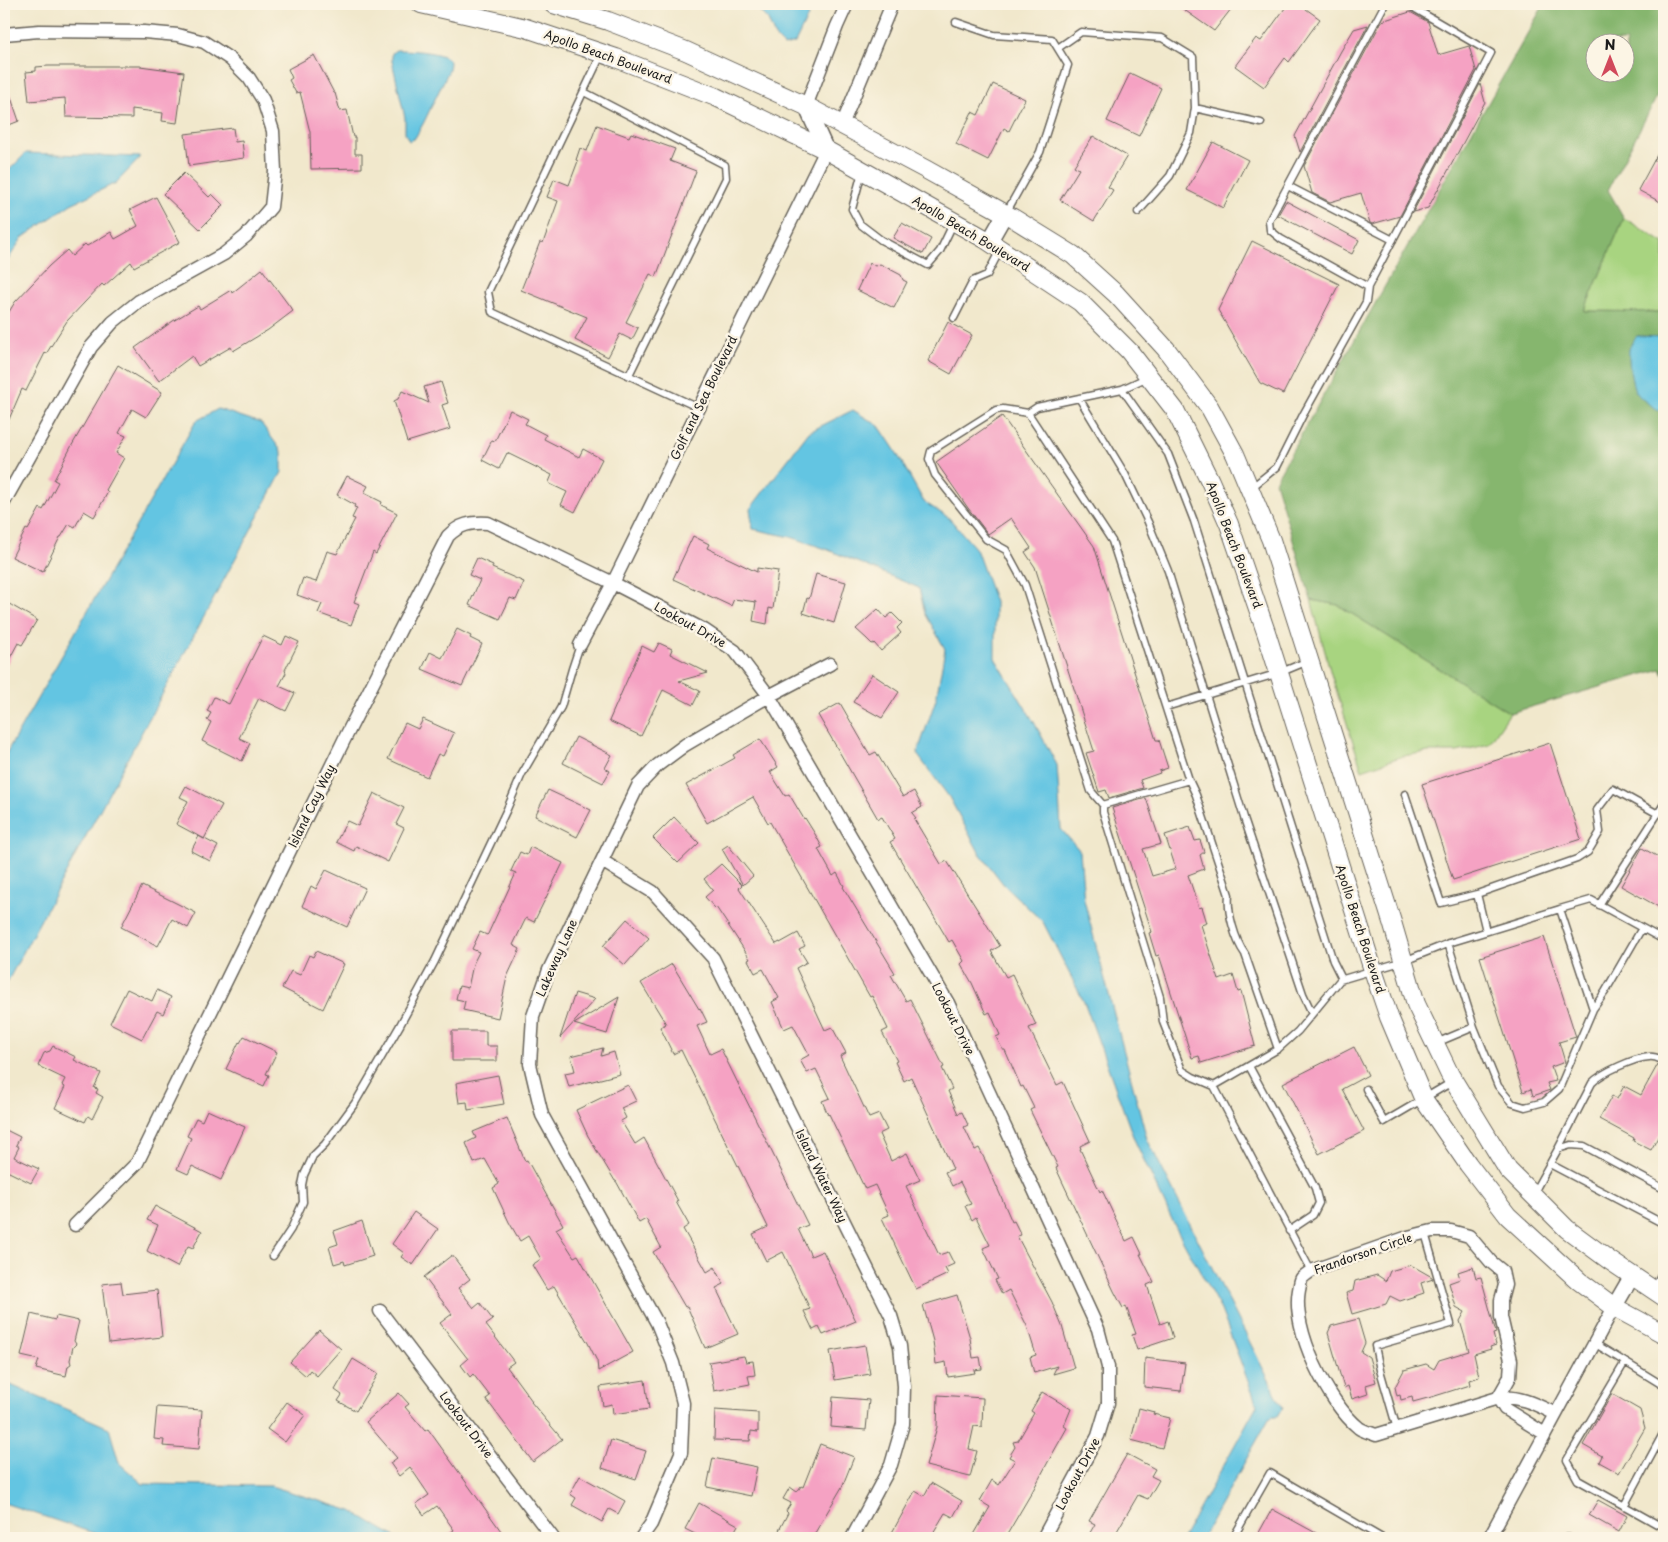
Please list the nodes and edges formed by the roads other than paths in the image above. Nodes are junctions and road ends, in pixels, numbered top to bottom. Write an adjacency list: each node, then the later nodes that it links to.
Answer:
1 (421, 4): 10 (main road, Apollo Beach Boulevard)
2 (553, 4): 12 (main road)
3 (847, 4): 12 (street)
4 (892, 4): 15 (street)
5 (1385, 4): 18 (lane)
6 (1407, 4): 22 (lane)
7 (956, 22): 9 (lane)
8 (4, 34): 33 (street)
9 (1058, 48): 13 (lane); 20 (lane)
10 (602, 54): 11 (lane); 16 (main road, Apollo Beach Boulevard)
11 (584, 92): 26 (lane); 26 (lane)
12 (806, 106): 15 (main road); 16 (street)
13 (1196, 108): 14 (lane); 19 (lane)
14 (1262, 123)
15 (842, 125): 20 (main road)
16 (826, 150): 17 (main road, Apollo Beach Boulevard); 30 (street, Golf and Sea Boulevard)
17 (862, 171): 21 (main road, Apollo Beach Boulevard); 21 (lane)
18 (1288, 186): 22 (lane); 24 (lane)
19 (1138, 212)
20 (1005, 214): 23 (street); 32 (main road)
21 (954, 222): 23 (main road, Apollo Beach Boulevard)
22 (1393, 240): 24 (lane)
23 (994, 245): 25 (lane); 27 (main road, Apollo Beach Boulevard)
24 (1368, 287): 32 (lane)
25 (954, 318)
26 (629, 375): 30 (lane)
27 (1149, 376): 28 (lane); 38 (main road, Apollo Beach Boulevard)
28 (1122, 389): 29 (lane); 39 (lane)
29 (1078, 398): 31 (lane); 40 (lane)
30 (699, 408): 34 (street, Golf and Sea Boulevard)
31 (1028, 413): 42 (lane); 46 (lane)
32 (1250, 488): 36 (main road)
33 (4, 502)
34 (612, 583): 35 (street, Golf and Sea Boulevard); 41 (street, Lookout Drive); 75 (street, Island Cay Way)
35 (580, 645): 78 (lane)
36 (1309, 660): 38 (lane); 56 (main road)
37 (830, 664): 41 (street, Lakeway Lane)
38 (1279, 673): 39 (lane); 57 (main road, Apollo Beach Boulevard)
39 (1246, 683): 40 (lane); 58 (lane)
40 (1206, 695): 42 (lane); 60 (lane)
41 (769, 696): 48 (street, Lakeway Lane); 99 (street, Lookout Drive)
42 (1166, 707): 43 (lane)
43 (1189, 780): 46 (lane); 63 (lane)
44 (1405, 794): 49 (lane)
45 (1664, 804): 47 (lane)
46 (1103, 805): 67 (lane)
47 (1658, 814): 49 (lane); 50 (lane)
48 (602, 861): 97 (street, Lakeway Lane); 98 (street, Island Water Way)
49 (1478, 894): 53 (lane)
50 (1599, 905): 51 (lane); 52 (lane)
51 (1560, 909): 53 (lane); 59 (lane)
52 (1642, 928): 54 (lane); 59 (lane)
53 (1486, 932): 55 (lane)
54 (1664, 940)
55 (1448, 943): 56 (lane); 61 (lane)
56 (1404, 961): 57 (lane); 62 (main road)
57 (1373, 970): 58 (lane); 69 (main road, Apollo Beach Boulevard)
58 (1342, 979): 60 (lane)
59 (1593, 1009): 61 (lane)
60 (1312, 1013): 63 (lane)
61 (1474, 1027): 62 (lane)
62 (1435, 1043): 66 (main road)
63 (1278, 1049): 65 (lane)
64 (1664, 1061): 70 (lane)
65 (1249, 1066): 67 (lane); 76 (lane)
66 (1453, 1081): 69 (lane); 73 (main road)
67 (1214, 1086): 76 (lane)
68 (1366, 1090): 69 (lane)
69 (1424, 1100): 83 (main road, Apollo Beach Boulevard)
70 (1558, 1149): 71 (lane); 72 (lane)
71 (1550, 1164): 73 (lane); 74 (lane)
72 (1664, 1188)
73 (1533, 1195): 81 (main road)
74 (1664, 1224)
75 (75, 1225)
76 (1289, 1231): 80 (lane)
77 (1425, 1233): 80 (street, Frandorson Circle); 89 (street, Frandorson Circle); 91 (lane)
78 (273, 1256)
79 (1664, 1269): 82 (lane)
80 (1311, 1271): 91 (street, Frandorson Circle)
81 (1632, 1276): 82 (main road); 83 (street)
82 (1659, 1293)
83 (1614, 1307): 85 (main road, Apollo Beach Boulevard); 86 (street)
84 (380, 1311): 96 (street, Lookout Drive)
85 (1664, 1334)
86 (1594, 1343): 87 (lane); 90 (street)
87 (1625, 1362): 88 (lane); 94 (lane)
88 (1664, 1386)
89 (1498, 1398): 90 (street, Frandorson Circle); 91 (street, Frandorson Circle); 93 (street)
90 (1556, 1414): 93 (street)
91 (1397, 1429)
92 (1664, 1432): 94 (lane)
93 (1545, 1434): 102 (street)
94 (1624, 1506): 95 (lane)
95 (1664, 1528)
96 (552, 1538)
97 (641, 1538)
98 (852, 1538)
99 (1043, 1538)
100 (1232, 1538): 101 (lane)
101 (1382, 1538)
102 (1489, 1538)

